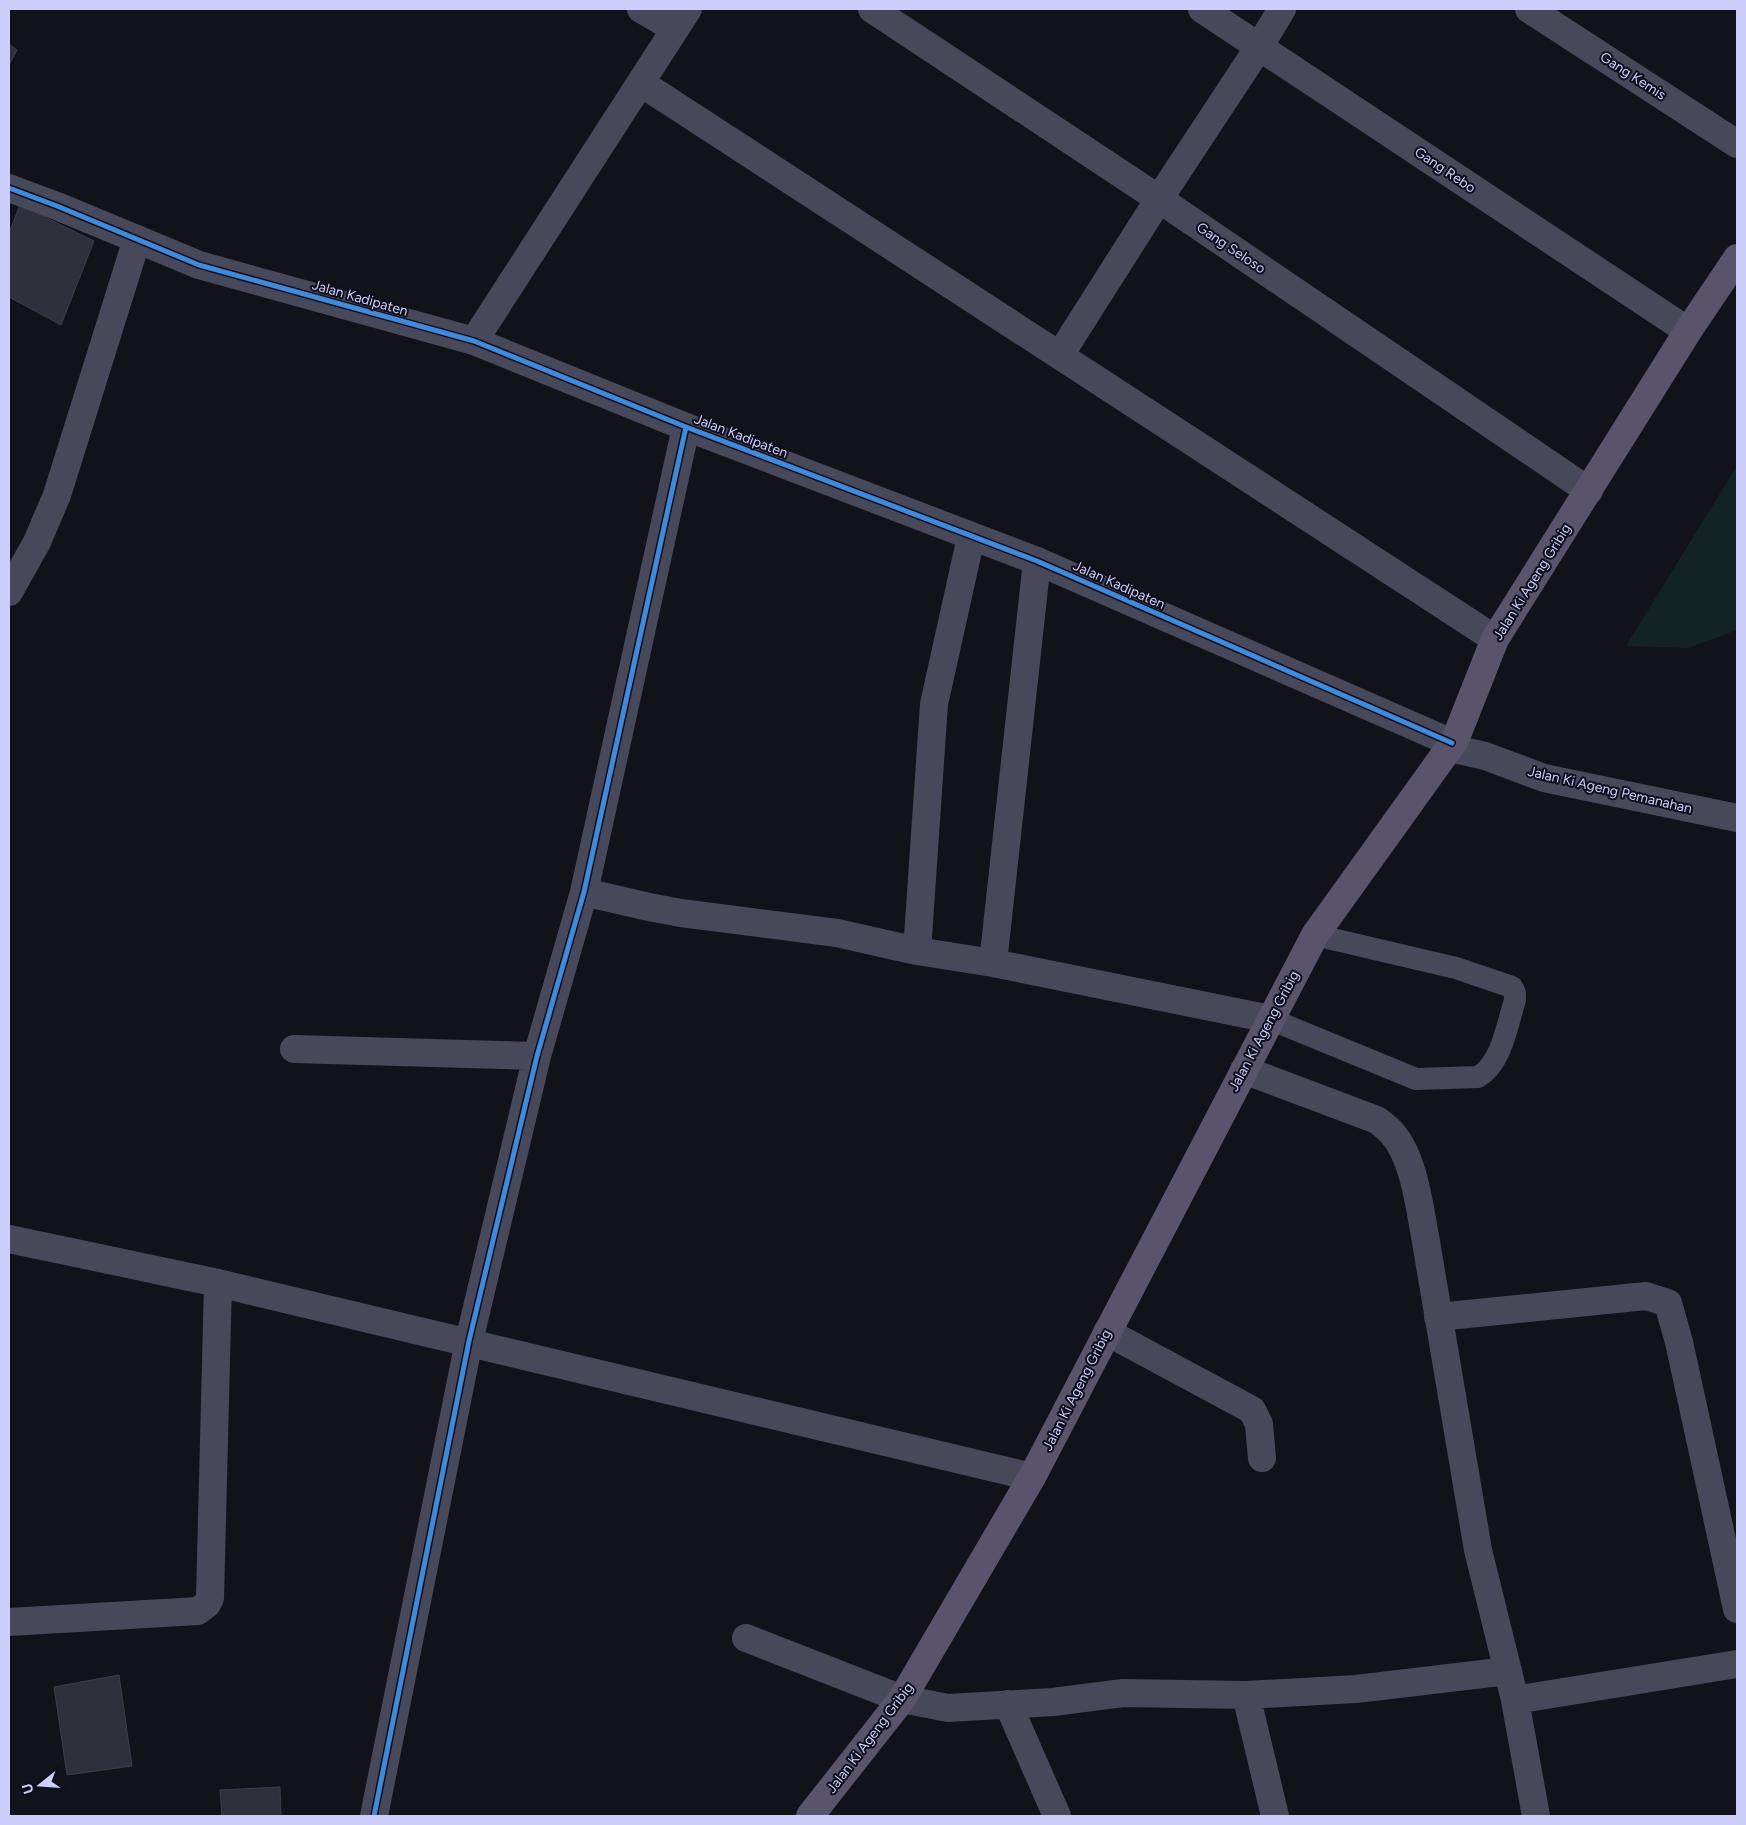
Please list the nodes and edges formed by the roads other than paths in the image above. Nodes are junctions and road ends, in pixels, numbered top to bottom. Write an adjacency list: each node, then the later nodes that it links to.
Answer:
1 (641, 9): 6 (street)
2 (872, 9): 11 (street, Gang Seloso)
3 (1202, 9): 7 (street, Gang Rebo)
4 (1282, 9): 7 (street)
5 (1528, 9): 9 (street, Gang Kemis)
6 (682, 19): 8 (street)
7 (1259, 47): 11 (street); 14 (street, Gang Rebo)
8 (641, 83): 15 (street); 16 (street)
9 (1737, 144)
10 (9, 188): 12 (street, Jalan Kadipaten)
11 (1158, 199): 16 (street); 18 (street, Gang Seloso)
12 (137, 239): 15 (street, Jalan Kadipaten); 21 (street)
13 (1737, 258): 14 (main road, Jalan Ki Ageng Gribig)
14 (1688, 331): 18 (main road, Jalan Ki Ageng Gribig)
15 (474, 341): 17 (street, Jalan Kadipaten)
16 (1060, 355): 22 (street)
17 (686, 427): 19 (street, Jalan Kadipaten); 25 (street)
18 (1589, 491): 22 (main road, Jalan Ki Ageng Gribig)
19 (971, 537): 20 (street, Jalan Kadipaten); 27 (street)
20 (1037, 561): 23 (street, Jalan Kadipaten); 28 (street)
21 (9, 592)
22 (1495, 639): 23 (main road, Jalan Ki Ageng Gribig)
23 (1452, 744): 24 (street, Jalan Ki Ageng Pemanahan); 26 (main road, Jalan Ki Ageng Gribig)
24 (1737, 818)
25 (584, 892): 27 (street); 31 (street)
26 (1315, 935): 29 (main road, Jalan Ki Ageng Gribig); 29 (lane)
27 (917, 951): 28 (street)
28 (992, 963): 29 (street)
29 (1270, 1019): 32 (main road, Jalan Ki Ageng Gribig)
30 (294, 1049): 31 (street)
31 (537, 1056): 37 (street)
32 (1244, 1070): 35 (street); 36 (main road, Jalan Ki Ageng Gribig)
33 (9, 1239): 34 (street)
34 (218, 1283): 37 (street); 41 (street)
35 (1438, 1317): 40 (street); 44 (street)
36 (1107, 1332): 38 (street); 39 (main road, Jalan Ki Ageng Gribig)
37 (469, 1341): 39 (street); 49 (street)
38 (1262, 1458)
39 (1032, 1477): 46 (main road, Jalan Ki Ageng Gribig)
40 (1737, 1609)
41 (9, 1622)
42 (746, 1638): 46 (street)
43 (1737, 1664): 47 (street)
44 (1508, 1670): 45 (street); 47 (street)
45 (1246, 1695): 48 (street); 52 (street)
46 (902, 1699): 48 (street); 50 (main road, Jalan Ki Ageng Gribig)
47 (1515, 1700): 53 (street)
48 (1008, 1704): 51 (street)
49 (374, 1816)
50 (810, 1816)
51 (1057, 1816)
52 (1275, 1816)
53 (1536, 1816)

